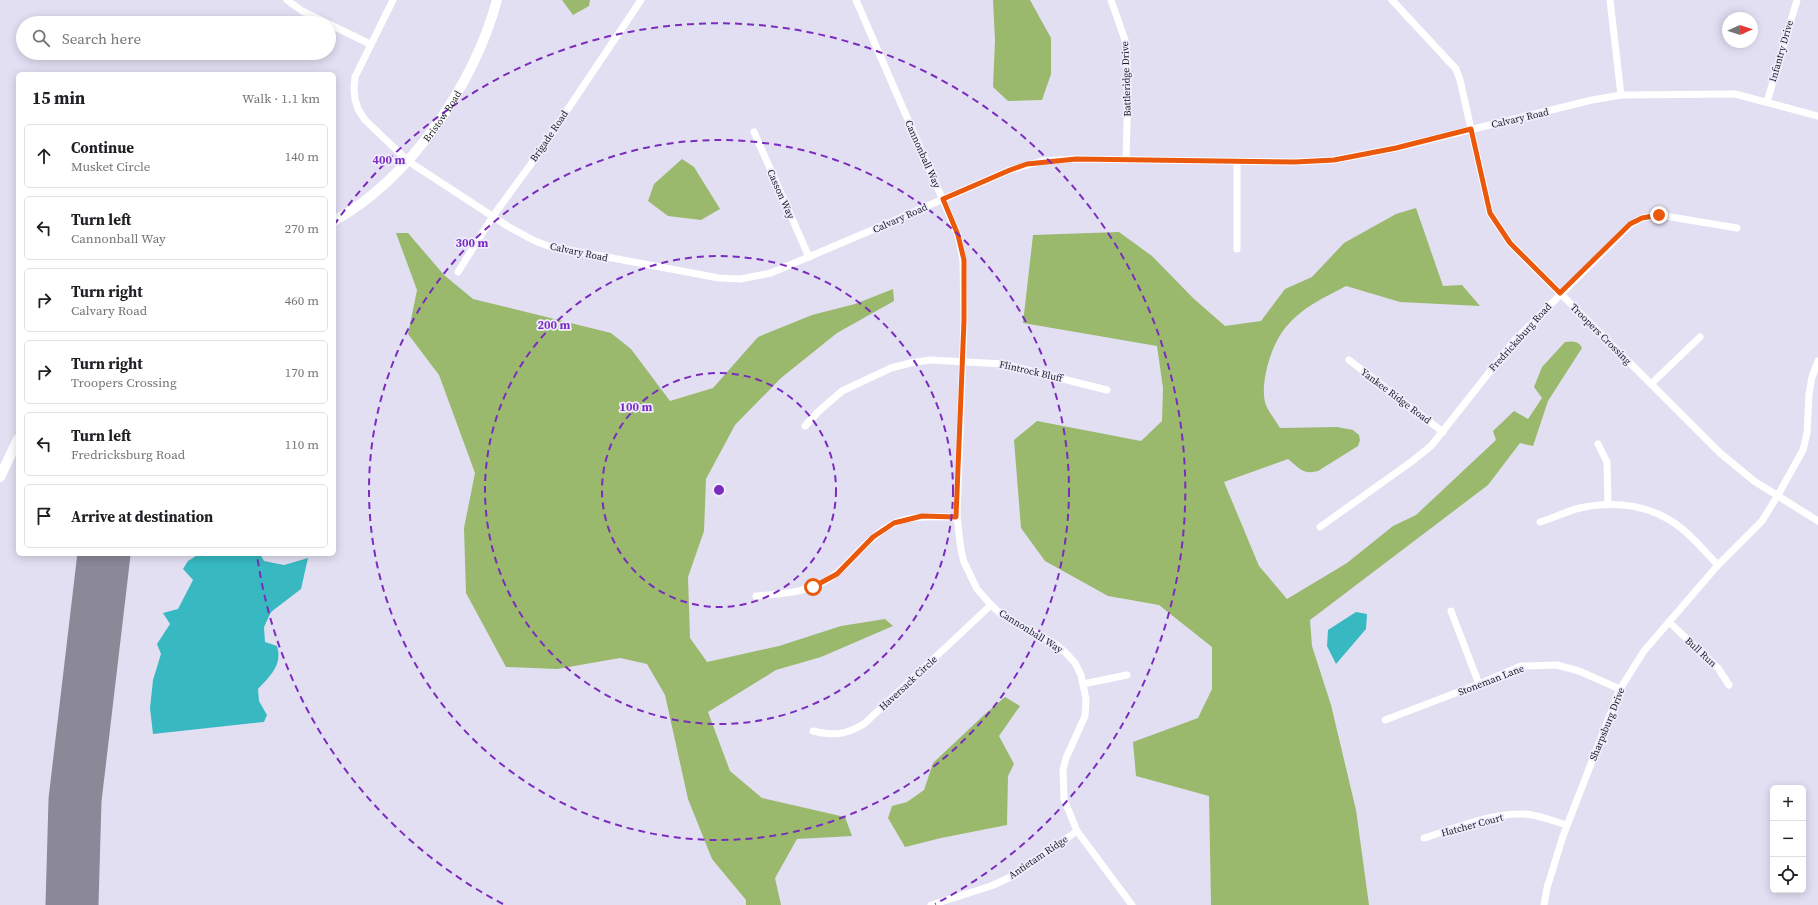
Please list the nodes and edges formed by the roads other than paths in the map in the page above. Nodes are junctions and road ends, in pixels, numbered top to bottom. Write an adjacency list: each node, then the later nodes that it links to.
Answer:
1 (287, 0): 10 (street)
2 (393, 0): 12 (street, Calvary Road)
3 (497, 0): 19 (main road, Bristow Road)
4 (641, 0): 22 (street, Brigade Road)
5 (856, 0): 21 (street, Cannonball Way)
6 (1111, 0): 18 (street, Battleridge Drive)
7 (1392, 0): 16 (street, Troopers Crossing)
8 (1610, 0): 13 (street)
9 (1797, 0): 14 (street, Infantry Drive)
10 (312, 16)
11 (336, 28): 12 (street)
12 (370, 44): 19 (street, Calvary Road)
13 (1621, 95): 14 (street, Calvary Road); 16 (street, Calvary Road)
14 (1767, 102): 15 (street, Calvary Road)
15 (1818, 116)
16 (1471, 129): 20 (street, Calvary Road); 28 (street, Troopers Crossing)
17 (754, 132): 26 (street, Casson Way)
18 (1126, 160): 20 (street, Calvary Road); 21 (street, Calvary Road)
19 (408, 161): 22 (street, Calvary Road); 23 (main road, Bristow Road)
20 (1237, 161): 25 (street)
21 (943, 199): 26 (street, Calvary Road); 31 (street, Cannonball Way)
22 (493, 216): 26 (street, Calvary Road); 27 (street, Brigade Road)
23 (336, 220)
24 (1737, 228): 28 (street, Fredricksburg Road)
25 (1237, 249)
26 (809, 257)
27 (458, 272)
28 (1560, 293): 33 (street, Troopers Crossing); 36 (street, Fredricksburg Road)
29 (1700, 337): 33 (street)
30 (1349, 360): 36 (street, Yankee Ridge Road)
31 (962, 361): 34 (street, Flintrock Bluff); 35 (street, Flintrock Bluff); 42 (street, Cannonball Way)
32 (1818, 361): 40 (street, Sharpsburg Drive)
33 (1651, 384): 40 (street, Troopers Crossing)
34 (1107, 390)
35 (805, 426)
36 (1443, 432): 45 (street, Fredricksburg Road)
37 (16, 443): 39 (main road)
38 (1598, 444): 41 (street)
39 (0, 478)
40 (1778, 495): 43 (street, Troopers Crossing); 46 (street, Sharpsburg Drive)
41 (1608, 504): 44 (street); 46 (street)
42 (956, 517): 47 (street); 48 (street, Cannonball Way)
43 (1818, 521)
44 (1540, 522)
45 (1320, 527)
46 (1718, 565): 50 (street, Sharpsburg Drive)
47 (756, 596)
48 (991, 605): 52 (street, Cannonball Way); 57 (street, Haversack Circle)
49 (1451, 611): 53 (street)
50 (1669, 622): 54 (street, Bull Run); 55 (street, Sharpsburg Drive)
51 (1127, 675): 52 (street)
52 (1083, 684): 59 (street, Cannonball Way)
53 (1479, 684): 55 (street, Stoneman Lane); 56 (street, Stoneman Lane)
54 (1729, 685)
55 (1620, 689): 58 (street, Sharpsburg Drive)
56 (1385, 720)
57 (814, 731)
58 (1567, 825): 60 (street, Hatcher Court); 63 (street, Sharpsburg Drive)
59 (1077, 831): 61 (street, Antietam Ridge); 62 (street, Cannonball Way)
60 (1424, 838)
61 (930, 905)
62 (1132, 905)
63 (1544, 905)

